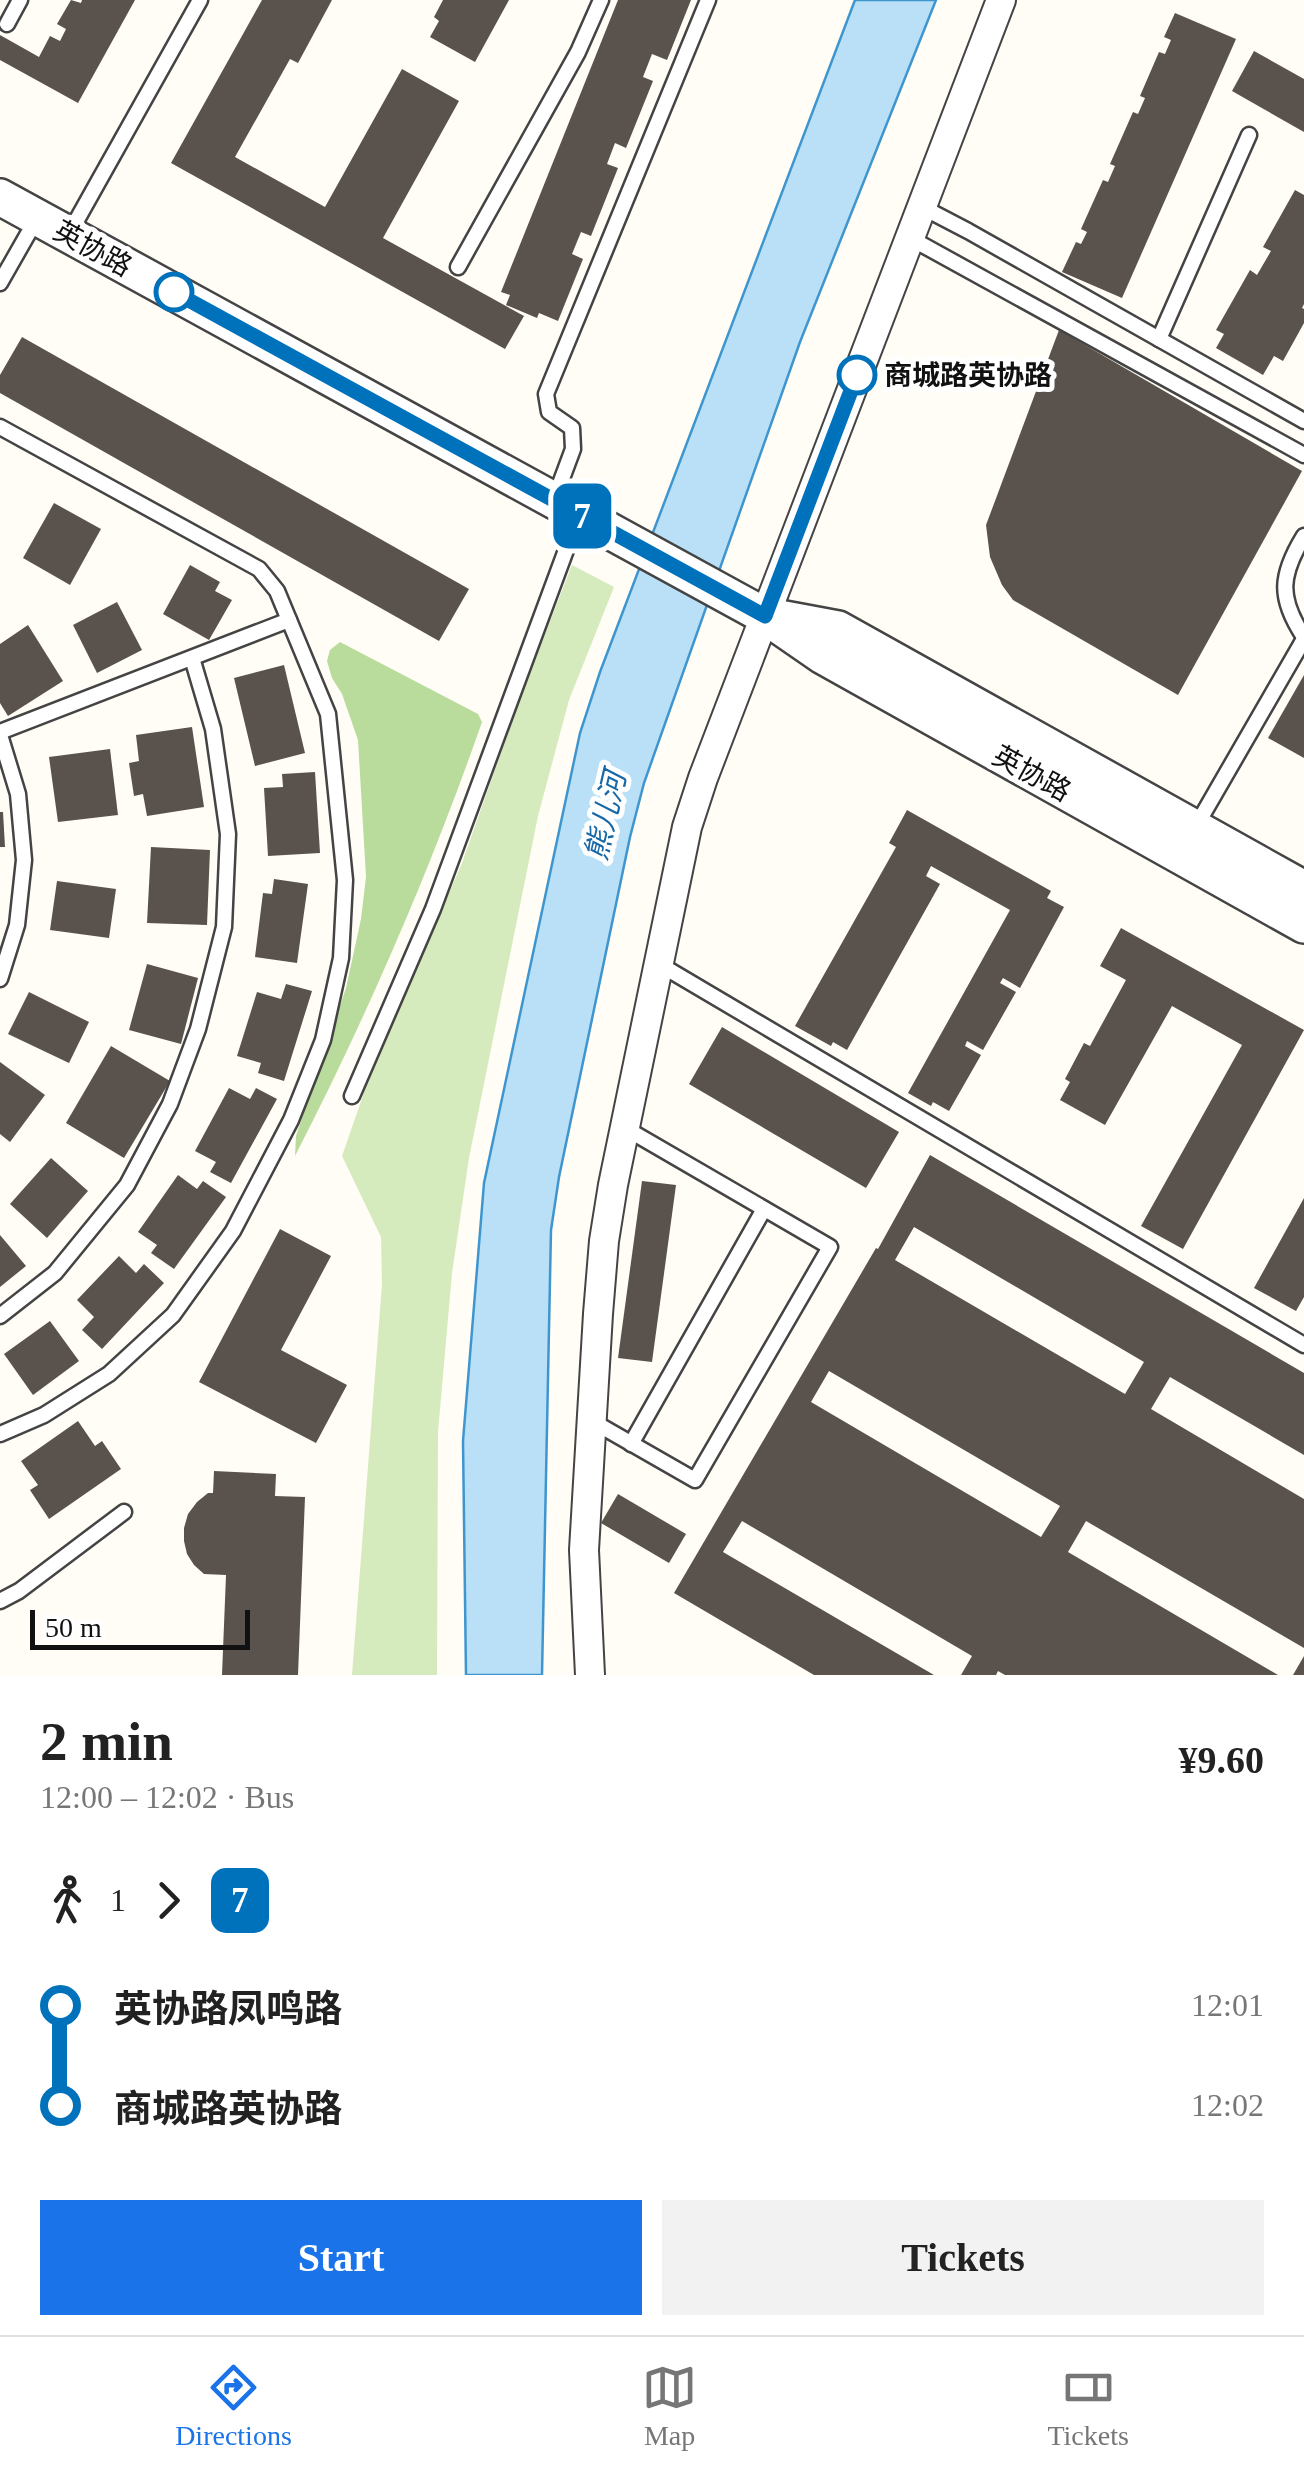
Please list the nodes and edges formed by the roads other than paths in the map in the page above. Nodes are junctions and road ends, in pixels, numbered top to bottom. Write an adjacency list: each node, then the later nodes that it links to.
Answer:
1 (20, 0): 6 (lane)
2 (200, 0): 11 (lane)
3 (601, 0): 13 (lane)
4 (708, 0): 19 (lane)
5 (1001, 0): 9 (street)
6 (6, 24)
7 (1249, 135): 15 (lane)
8 (0, 196): 10 (street, 英协路)
9 (922, 207): 12 (street); 15 (lane)
10 (37, 217): 11 (street, 英协路); 14 (lane)
11 (69, 234): 19 (street, 英协路)
12 (910, 238): 18 (lane); 21 (street)
13 (458, 268)
14 (0, 283)
15 (1159, 339): 16 (lane)
16 (1304, 421)
17 (0, 428): 22 (lane)
18 (1304, 455)
19 (567, 507): 21 (street, 英协路); 31 (lane)
20 (1304, 536): 23 (lane)
21 (752, 609): 26 (street, 英协路); 28 (street, 英协路); 29 (street)
22 (289, 620): 24 (lane); 37 (lane)
23 (1304, 638): 26 (lane)
24 (192, 658): 25 (lane); 34 (lane)
25 (0, 733): 30 (lane)
26 (1195, 828): 27 (street, 英协路)
27 (1304, 889)
28 (1304, 925)
29 (658, 964): 32 (street); 35 (lane)
30 (0, 979)
31 (352, 1096)
32 (625, 1128): 33 (lane); 36 (street)
33 (764, 1209): 38 (lane); 38 (lane)
34 (0, 1316)
35 (1304, 1345)
36 (592, 1420): 38 (lane); 41 (street)
37 (0, 1434)
38 (631, 1444)
39 (124, 1512): 40 (lane)
40 (0, 1602)
41 (590, 1675)

